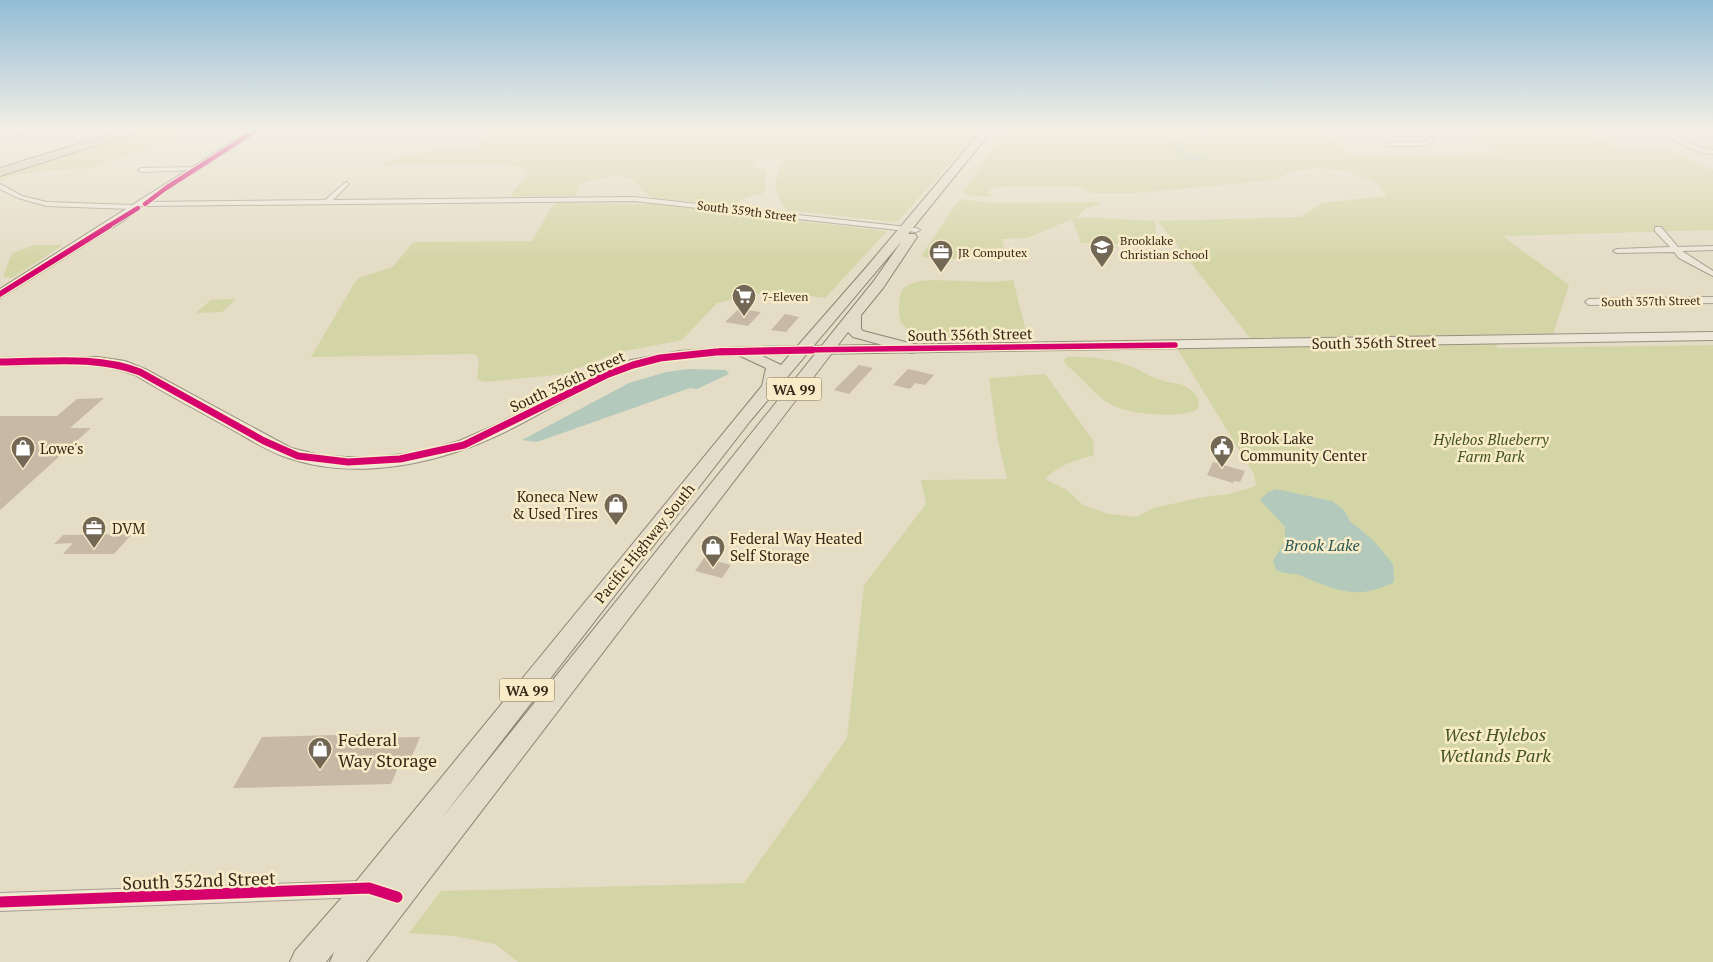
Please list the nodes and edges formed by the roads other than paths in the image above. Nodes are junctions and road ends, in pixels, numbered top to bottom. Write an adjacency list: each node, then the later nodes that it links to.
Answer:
1 (188, 174): 7 (main road)
2 (953, 174): 9 (main road, Pacific Highway South / WA 99)
3 (957, 174): 9 (main road, Pacific Highway South / WA 99)
4 (346, 184): 6 (street)
5 (0, 186): 7 (street, South 359th Street)
6 (326, 203): 7 (street, South 359th Street); 9 (street, South 359th Street)
7 (139, 206): 8 (street)
8 (119, 219): 15 (main road)
9 (911, 229): 18 (main road, Pacific Highway South / WA 99); 21 (main road, Pacific Highway South / WA 99)
10 (1658, 229): 12 (street)
11 (1713, 248): 12 (street)
12 (1675, 249): 13 (street); 14 (street)
13 (1617, 252)
14 (1713, 274)
15 (0, 294)
16 (1713, 300): 17 (street, South 357th Street)
17 (1589, 302)
18 (854, 315): 20 (main road); 22 (main road, Pacific Highway South / WA 99)
19 (1713, 336): 20 (main road, South 356th Street)
20 (912, 348): 22 (main road, South 356th Street)
21 (802, 350): 22 (main road, South 356th Street); 23 (main road, South 356th Street); 25 (main road, Pacific Highway South / WA 99)
22 (826, 350): 27 (main road, Pacific Highway South / WA 99)
23 (741, 351): 24 (main road, South 356th Street); 25 (main road)
24 (0, 362)
25 (770, 387): 26 (main road, Pacific Highway South / WA 99)
26 (369, 888): 27 (street, South 352nd Street); 28 (street, South 352nd Street); 29 (main road, Pacific Highway South / WA 99)
27 (398, 897): 30 (main road, Pacific Highway South / WA 99)
28 (0, 902)
29 (306, 962)
30 (346, 962)

